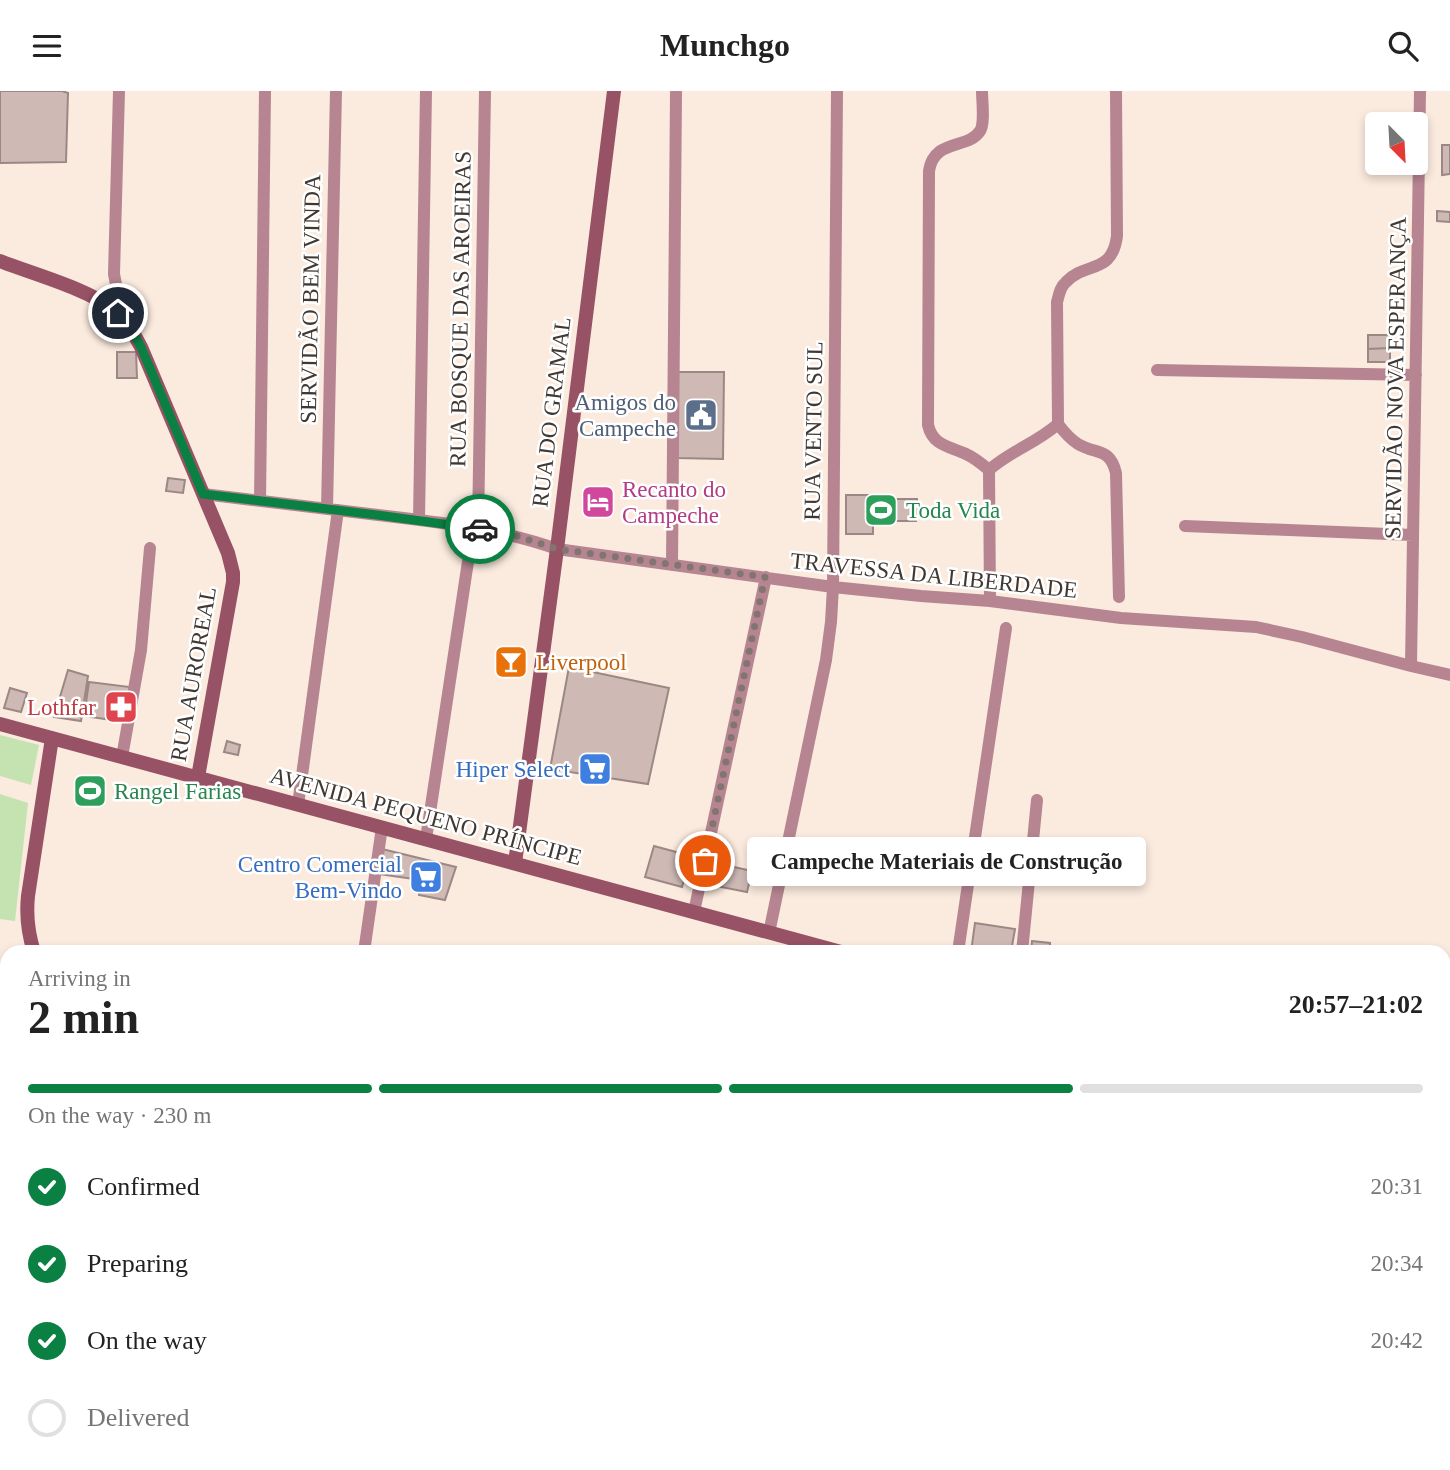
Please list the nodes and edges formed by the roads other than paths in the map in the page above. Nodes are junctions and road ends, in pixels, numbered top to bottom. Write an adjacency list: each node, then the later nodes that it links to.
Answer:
1 (119, 91): 13 (street)
2 (265, 91): 19 (street)
3 (336, 91): 20 (street, SERVIDÃO BEM VINDA)
4 (426, 91): 21 (street)
5 (485, 91): 23 (street, RUA BOSQUE DAS AROEIRAS)
6 (614, 91): 26 (main road, RUA DO GRAMAL)
7 (837, 91): 30 (street, RUA VENTO SUL)
8 (982, 91): 17 (street)
9 (1116, 91): 16 (street)
10 (1420, 91): 15 (street, SERVIDÃO NOVA ESPERANÇA)
11 (676, 93): 28 (street)
12 (0, 261): 13 (main road, RUA AUROREAL)
13 (113, 309): 18 (main road, RUA AUROREAL)
14 (1157, 370): 15 (street)
15 (1416, 375): 24 (street, SERVIDÃO NOVA ESPERANÇA)
16 (1058, 424): 17 (street); 31 (street)
17 (989, 470): 32 (street)
18 (203, 494): 19 (street, TRAVESSA DA LIBERDADE); 39 (main road, RUA AUROREAL)
19 (260, 501): 20 (street, TRAVESSA DA LIBERDADE)
20 (332, 509): 21 (street, TRAVESSA DA LIBERDADE); 41 (street, SERVIDÃO BEM VINDA)
21 (419, 520): 23 (street, TRAVESSA DA LIBERDADE)
22 (1185, 526): 24 (street)
23 (478, 529): 26 (street, TRAVESSA DA LIBERDADE)
24 (1413, 535): 34 (street, SERVIDÃO NOVA ESPERANÇA)
25 (150, 548): 38 (street)
26 (557, 549): 28 (street, TRAVESSA DA LIBERDADE); 44 (main road, RUA DO GRAMAL)
27 (470, 555): 43 (street)
28 (671, 565): 29 (street, TRAVESSA DA LIBERDADE)
29 (765, 577): 30 (street, TRAVESSA DA LIBERDADE); 45 (street)
30 (833, 587): 32 (street, TRAVESSA DA LIBERDADE); 46 (street, RUA VENTO SUL)
31 (1119, 597)
32 (990, 600): 34 (street, TRAVESSA DA LIBERDADE)
33 (1006, 628): 50 (street)
34 (1411, 666): 35 (street, TRAVESSA DA LIBERDADE)
35 (1450, 674)
36 (0, 724): 37 (main road, AVENIDA PEQUENO PRÍNCIPE)
37 (52, 738): 38 (main road, AVENIDA PEQUENO PRÍNCIPE); 47 (main road)
38 (122, 757): 39 (main road, AVENIDA PEQUENO PRÍNCIPE)
39 (198, 777): 41 (main road, AVENIDA PEQUENO PRÍNCIPE)
40 (1037, 800): 51 (street)
41 (298, 805): 42 (main road, AVENIDA PEQUENO PRÍNCIPE)
42 (382, 827): 43 (main road, AVENIDA PEQUENO PRÍNCIPE); 48 (street)
43 (426, 839): 44 (main road, AVENIDA PEQUENO PRÍNCIPE)
44 (515, 863): 45 (main road, AVENIDA PEQUENO PRÍNCIPE)
45 (694, 912): 46 (main road, AVENIDA PEQUENO PRÍNCIPE)
46 (769, 933): 49 (main road, AVENIDA PEQUENO PRÍNCIPE)
47 (32, 945)
48 (365, 945)
49 (814, 945)
50 (959, 945)
51 (1022, 945)

